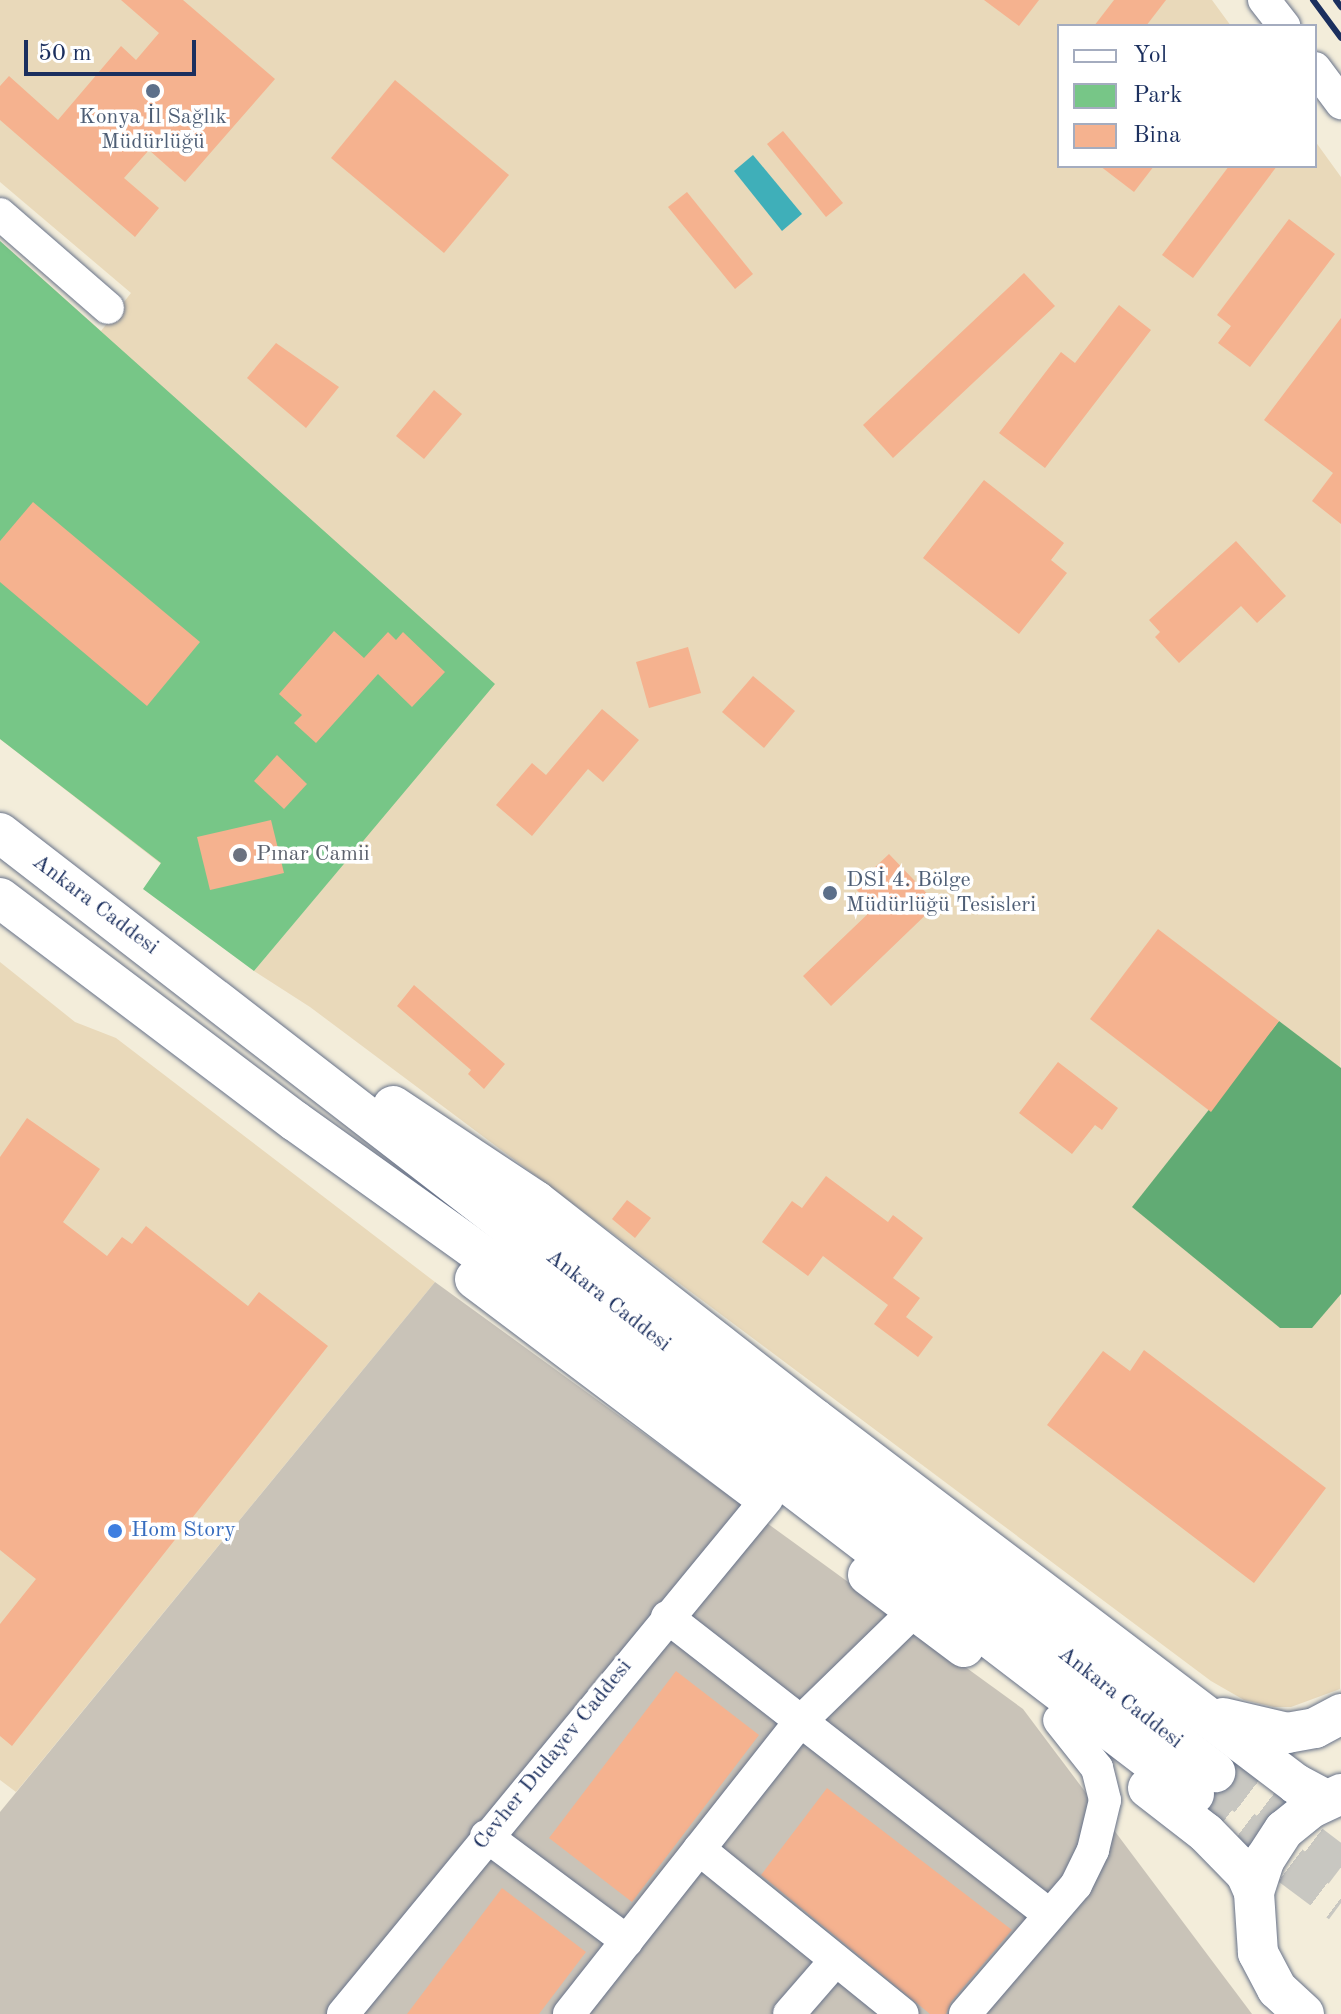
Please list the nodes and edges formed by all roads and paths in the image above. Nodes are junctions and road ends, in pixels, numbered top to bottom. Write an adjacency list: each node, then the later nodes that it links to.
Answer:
1 (1264, 0): 2 (street)
2 (1282, 24)
3 (1317, 71): 4 (street)
4 (1341, 103)
5 (0, 214): 6 (street)
6 (108, 308)
7 (0, 833): 9 (main road, Ankara Caddesi)
8 (0, 898): 10 (main road, Ankara Caddesi)
9 (287, 1050): 10 (main road, Ankara Caddesi); 14 (main road)
10 (295, 1121): 11 (main road)
11 (767, 1499): 12 (main road); 13 (street, Cevher Dudayev Caddesi)
12 (914, 1611): 16 (main road); 17 (street)
13 (667, 1617): 17 (street); 19 (street, Cevher Dudayev Caddesi)
14 (1192, 1704): 15 (main road); 18 (main road)
15 (1341, 1714)
16 (1059, 1720): 21 (main road); 22 (street)
17 (799, 1723): 20 (street); 22 (street)
18 (1336, 1795): 21 (main road)
19 (486, 1836): 23 (street); 25 (street, Cevher Dudayev Caddesi)
20 (699, 1849): 23 (street); 24 (street)
21 (1254, 1892): 30 (main road)
22 (1050, 1915): 29 (street)
23 (627, 1941): 26 (street)
24 (835, 1961): 27 (street); 28 (street)
25 (343, 2014)
26 (569, 2014)
27 (789, 2014)
28 (903, 2014)
29 (965, 2014)
30 (1304, 2014)

